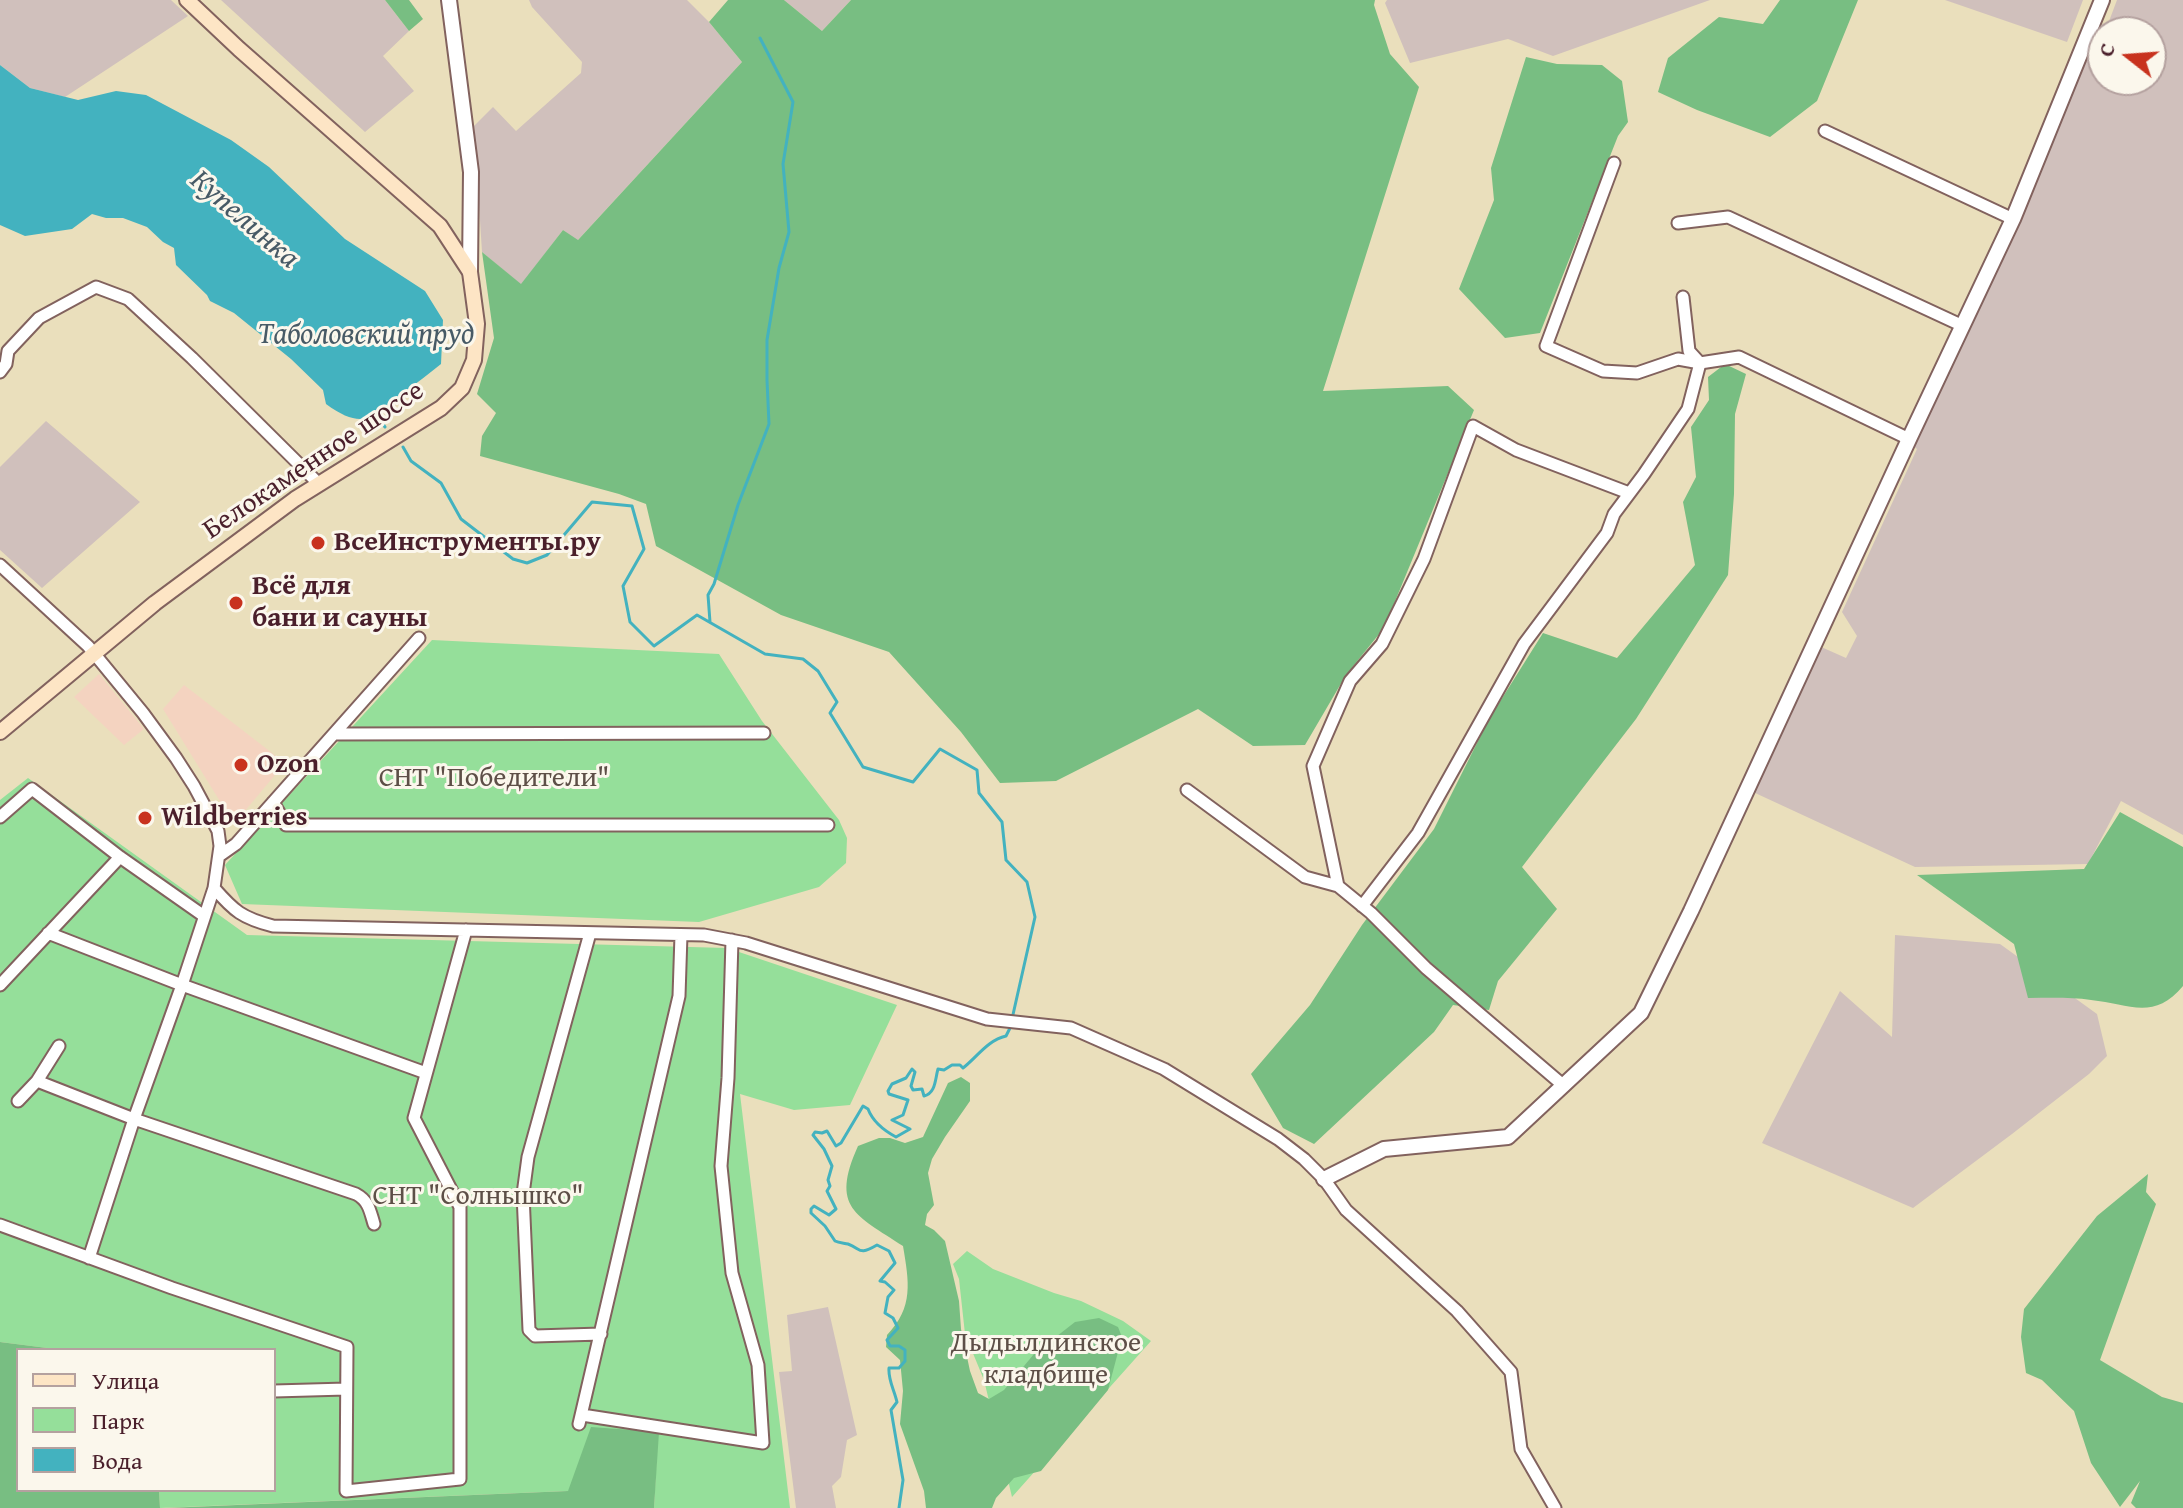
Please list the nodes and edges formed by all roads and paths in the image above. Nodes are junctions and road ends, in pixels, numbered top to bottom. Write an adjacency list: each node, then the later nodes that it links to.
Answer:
1 (187, 0): 5 (main road, Белокаменное шоссе)
2 (200, 0): 5 (main road, Белокаменное шоссе)
3 (449, 0): 10 (street)
4 (2102, 0): 8 (street)
5 (239, 49): 10 (main road, Белокаменное шоссе)
6 (1825, 131): 8 (street)
7 (1614, 163): 13 (street)
8 (2013, 219): 12 (street)
9 (1678, 223): 12 (street)
10 (470, 272): 16 (main road, Белокаменное шоссе)
11 (1683, 297): 13 (street)
12 (1963, 326): 15 (street)
13 (1700, 363): 15 (street); 17 (street)
14 (0, 372): 16 (street)
15 (1909, 439): 44 (street)
16 (319, 484): 20 (main road, Белокаменное шоссе)
17 (1629, 493): 30 (street); 32 (street)
18 (0, 565): 20 (street)
19 (419, 638): 23 (street)
20 (94, 653): 21 (main road, Белокаменное шоссе); 28 (street)
21 (0, 732)
22 (764, 733): 23 (street)
23 (334, 734): 25 (street)
24 (1187, 790): 30 (street)
25 (273, 802): 27 (street); 28 (street)
26 (0, 817): 29 (street)
27 (828, 825)
28 (219, 856): 31 (street)
29 (120, 857): 33 (street); 35 (street)
30 (1338, 886): 32 (street)
31 (214, 888): 33 (street); 34 (street)
32 (1362, 906): 44 (street)
33 (204, 916): 40 (street)
34 (466, 930): 36 (street); 42 (street)
35 (48, 933): 39 (street); 40 (street)
36 (590, 933): 37 (street); 51 (street)
37 (681, 935): 38 (street); 51 (street)
38 (732, 940): 47 (street); 51 (street)
39 (0, 985)
40 (182, 985): 42 (street); 46 (street)
41 (59, 1046): 43 (street)
42 (426, 1073): 52 (street)
43 (37, 1081): 45 (street); 46 (street)
44 (1564, 1086): 47 (street)
45 (18, 1101)
46 (134, 1119): 48 (street); 50 (street)
47 (1324, 1179): 54 (street)
48 (374, 1224)
49 (0, 1225): 50 (street)
50 (89, 1258): 52 (street)
51 (601, 1334)
52 (346, 1389): 53 (street)
53 (276, 1391)
54 (1555, 1508)

